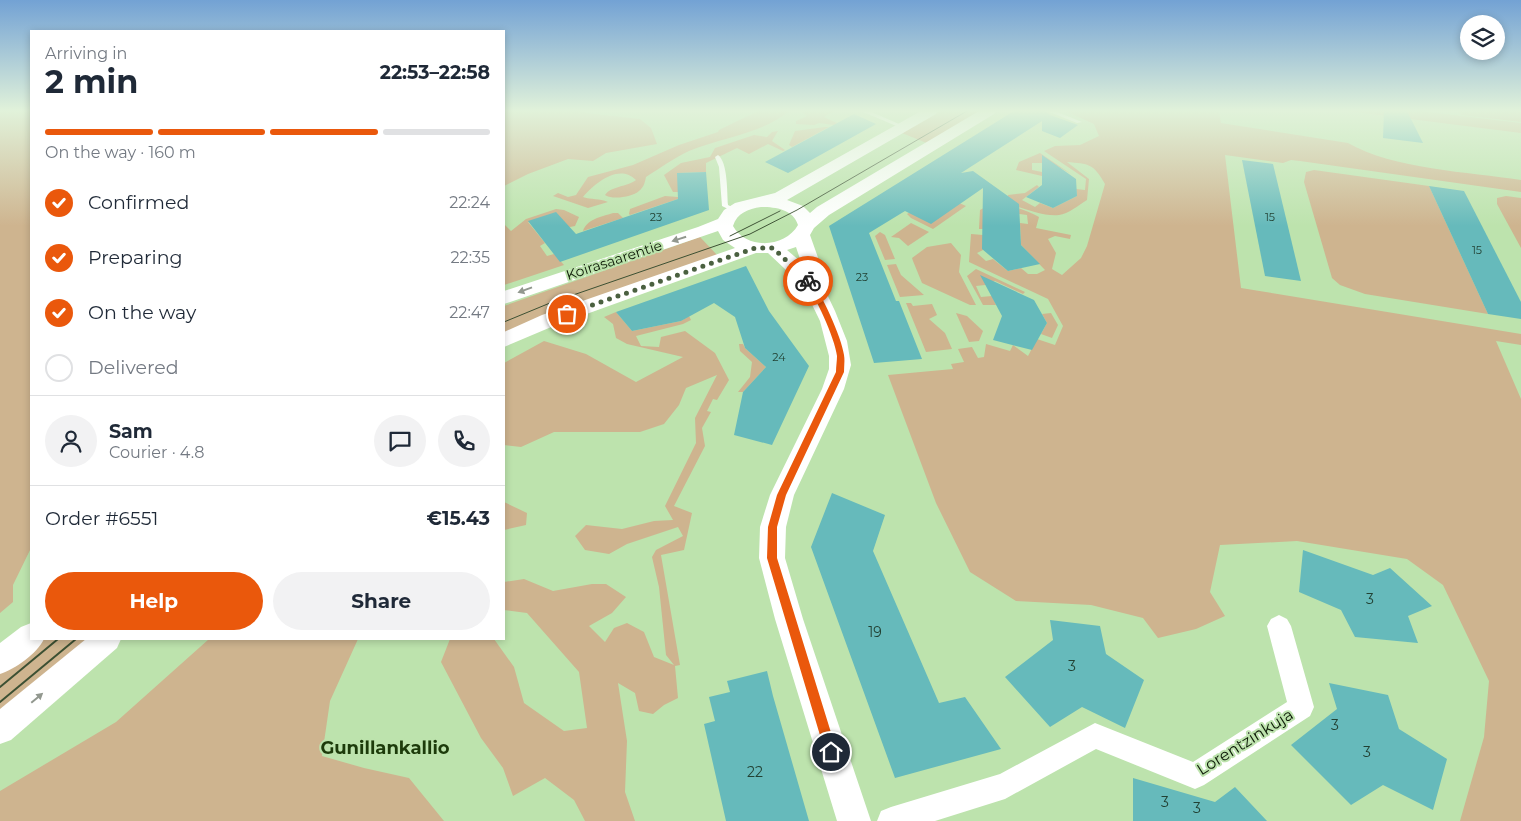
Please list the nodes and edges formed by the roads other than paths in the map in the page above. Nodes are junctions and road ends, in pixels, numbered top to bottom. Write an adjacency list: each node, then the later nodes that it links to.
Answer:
1 (864, 149): 4 (street)
2 (925, 149): 6 (street)
3 (718, 157): 5 (lane)
4 (767, 202): 5 (street); 6 (street)
5 (729, 216): 7 (street); 9 (street, Koirasaarentie, one-way to 9)
6 (804, 231): 7 (street); 8 (street)
7 (764, 248): 8 (street); 10 (street)
8 (814, 288): 16 (street)
9 (505, 298)
10 (505, 340)
11 (1279, 626): 17 (street, Lorentzinkuja)
12 (30, 637): 14 (street)
13 (106, 640): 15 (street, one-way to 13)
14 (0, 661)
15 (0, 729)
16 (854, 821)
17 (891, 821)

